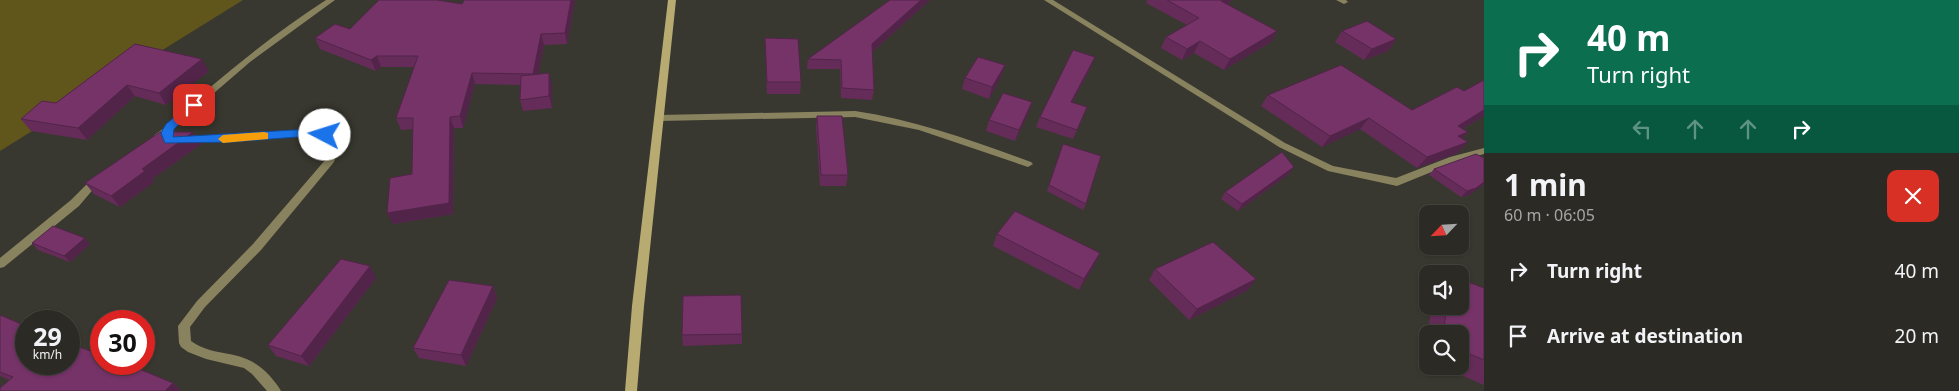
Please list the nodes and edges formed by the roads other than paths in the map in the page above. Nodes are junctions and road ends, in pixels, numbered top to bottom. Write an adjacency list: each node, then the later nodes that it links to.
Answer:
1 (331, 0): 5 (street)
2 (672, 0): 4 (street)
3 (1048, 0): 7 (street)
4 (659, 118): 8 (street); 12 (street)
5 (166, 133): 6 (street); 11 (street)
6 (150, 143)
7 (1484, 151)
8 (1028, 164)
9 (111, 170): 10 (street)
10 (0, 264)
11 (275, 391)
12 (631, 391)

